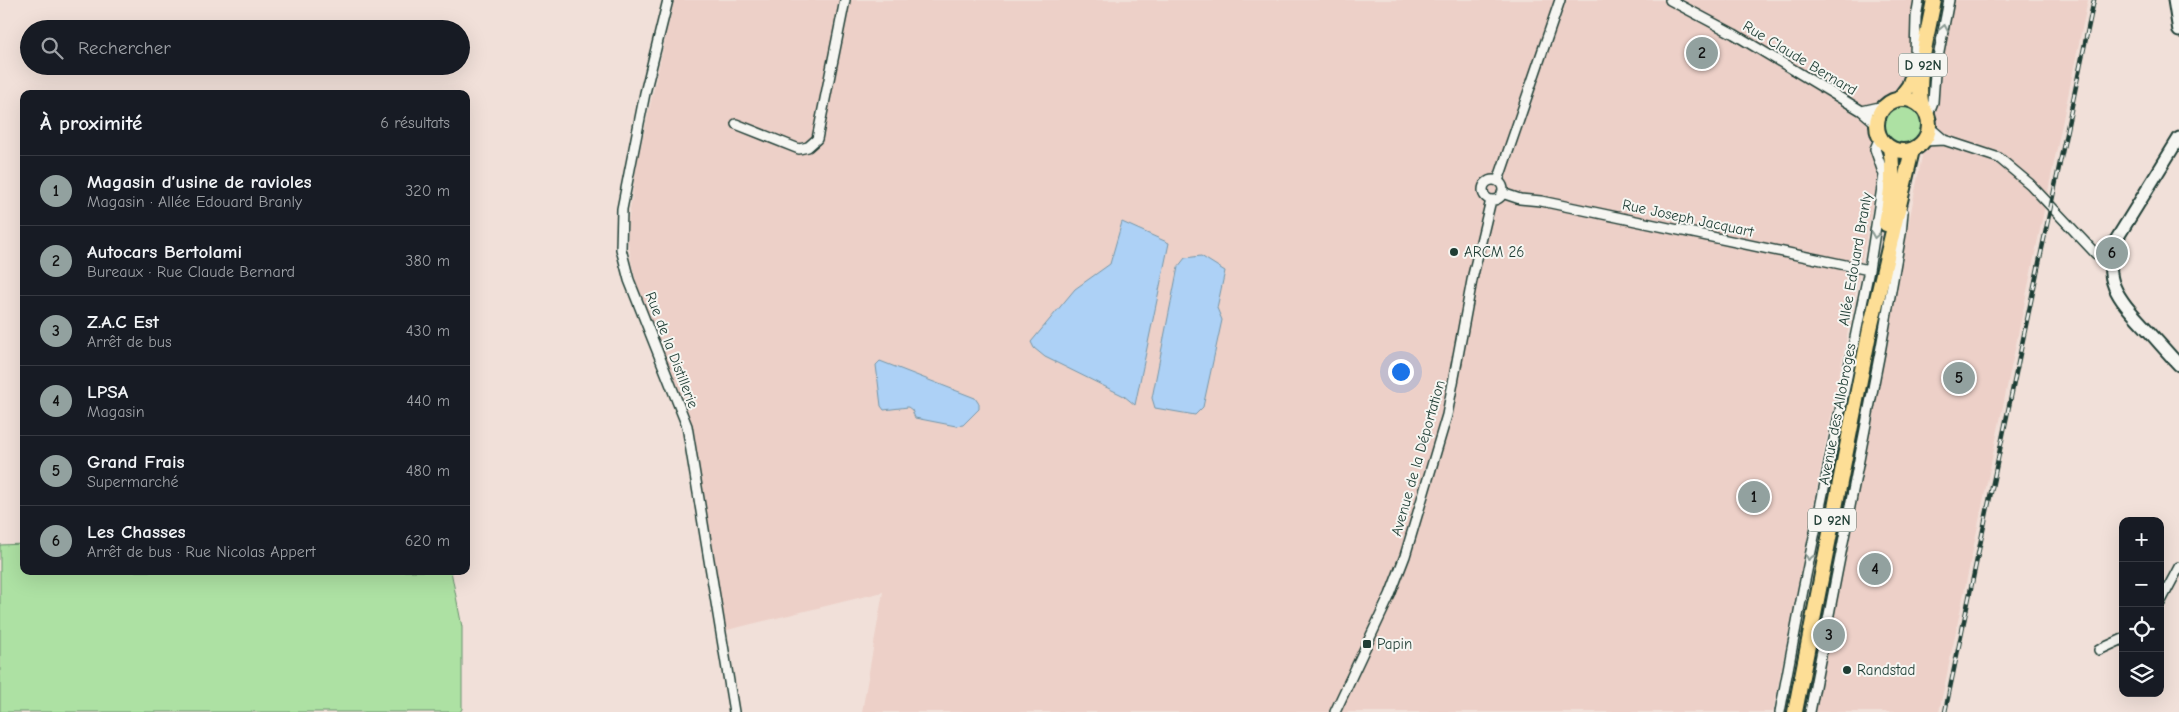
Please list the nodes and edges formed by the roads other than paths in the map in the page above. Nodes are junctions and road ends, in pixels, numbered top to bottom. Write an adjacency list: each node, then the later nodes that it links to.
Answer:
1 (668, 0): 36 (street, Rue de la Distillerie)
2 (845, 0): 16 (street)
3 (1560, 0): 23 (street)
4 (1670, 0): 14 (street, Rue Claude Bernard)
5 (1919, 0): 11 (street)
6 (1934, 0): 9 (main road, D 92N)
7 (1949, 0): 15 (street, one-way to 7)
8 (2174, 0): 10 (street)
9 (1930, 23): 11 (main road, D 92N); 15 (main road, D 92N)
10 (2179, 31)
11 (1917, 61): 12 (main road, D 92N)
12 (1900, 98): 13 (main road); 15 (main road)
13 (1884, 106): 14 (street, Rue Claude Bernard); 17 (main road)
14 (1862, 111): 17 (street, Rue Claude Bernard)
15 (1926, 116): 19 (street); 20 (main road)
16 (736, 124)
17 (1878, 131): 21 (main road); 29 (street, Allée Edouard Branly, one-way to 29)
18 (2179, 138): 28 (street)
19 (1944, 140): 20 (street); 28 (street)
20 (1924, 141): 22 (main road)
21 (1890, 148): 22 (main road); 24 (main road, Avenue des Allobroges / D 92N)
22 (1912, 150): 24 (main road, Avenue des Allobroges / D 92N)
23 (1498, 181): 25 (street); 26 (street)
24 (1895, 191): 27 (main road, Avenue des Allobroges / D 92N); 30 (main road, Avenue des Allobroges / D 92N)
25 (1502, 193): 26 (street); 29 (street, Rue Joseph Jacquart)
26 (1491, 200): 37 (street, Avenue de la Déportation)
27 (1898, 230): 30 (main road, Avenue des Allobroges / D 92N); 40 (street)
28 (2110, 257): 31 (street)
29 (1869, 270): 38 (street, Allée Edouard Branly, one-way to 38)
30 (1870, 328): 39 (main road, Avenue des Allobroges / D 92N)
31 (2179, 365)
32 (2179, 567): 33 (street)
33 (2164, 595)
34 (2119, 641): 35 (street)
35 (2099, 650)
36 (734, 712)
37 (1334, 712)
38 (1780, 712)
39 (1794, 712)
40 (1810, 712)

